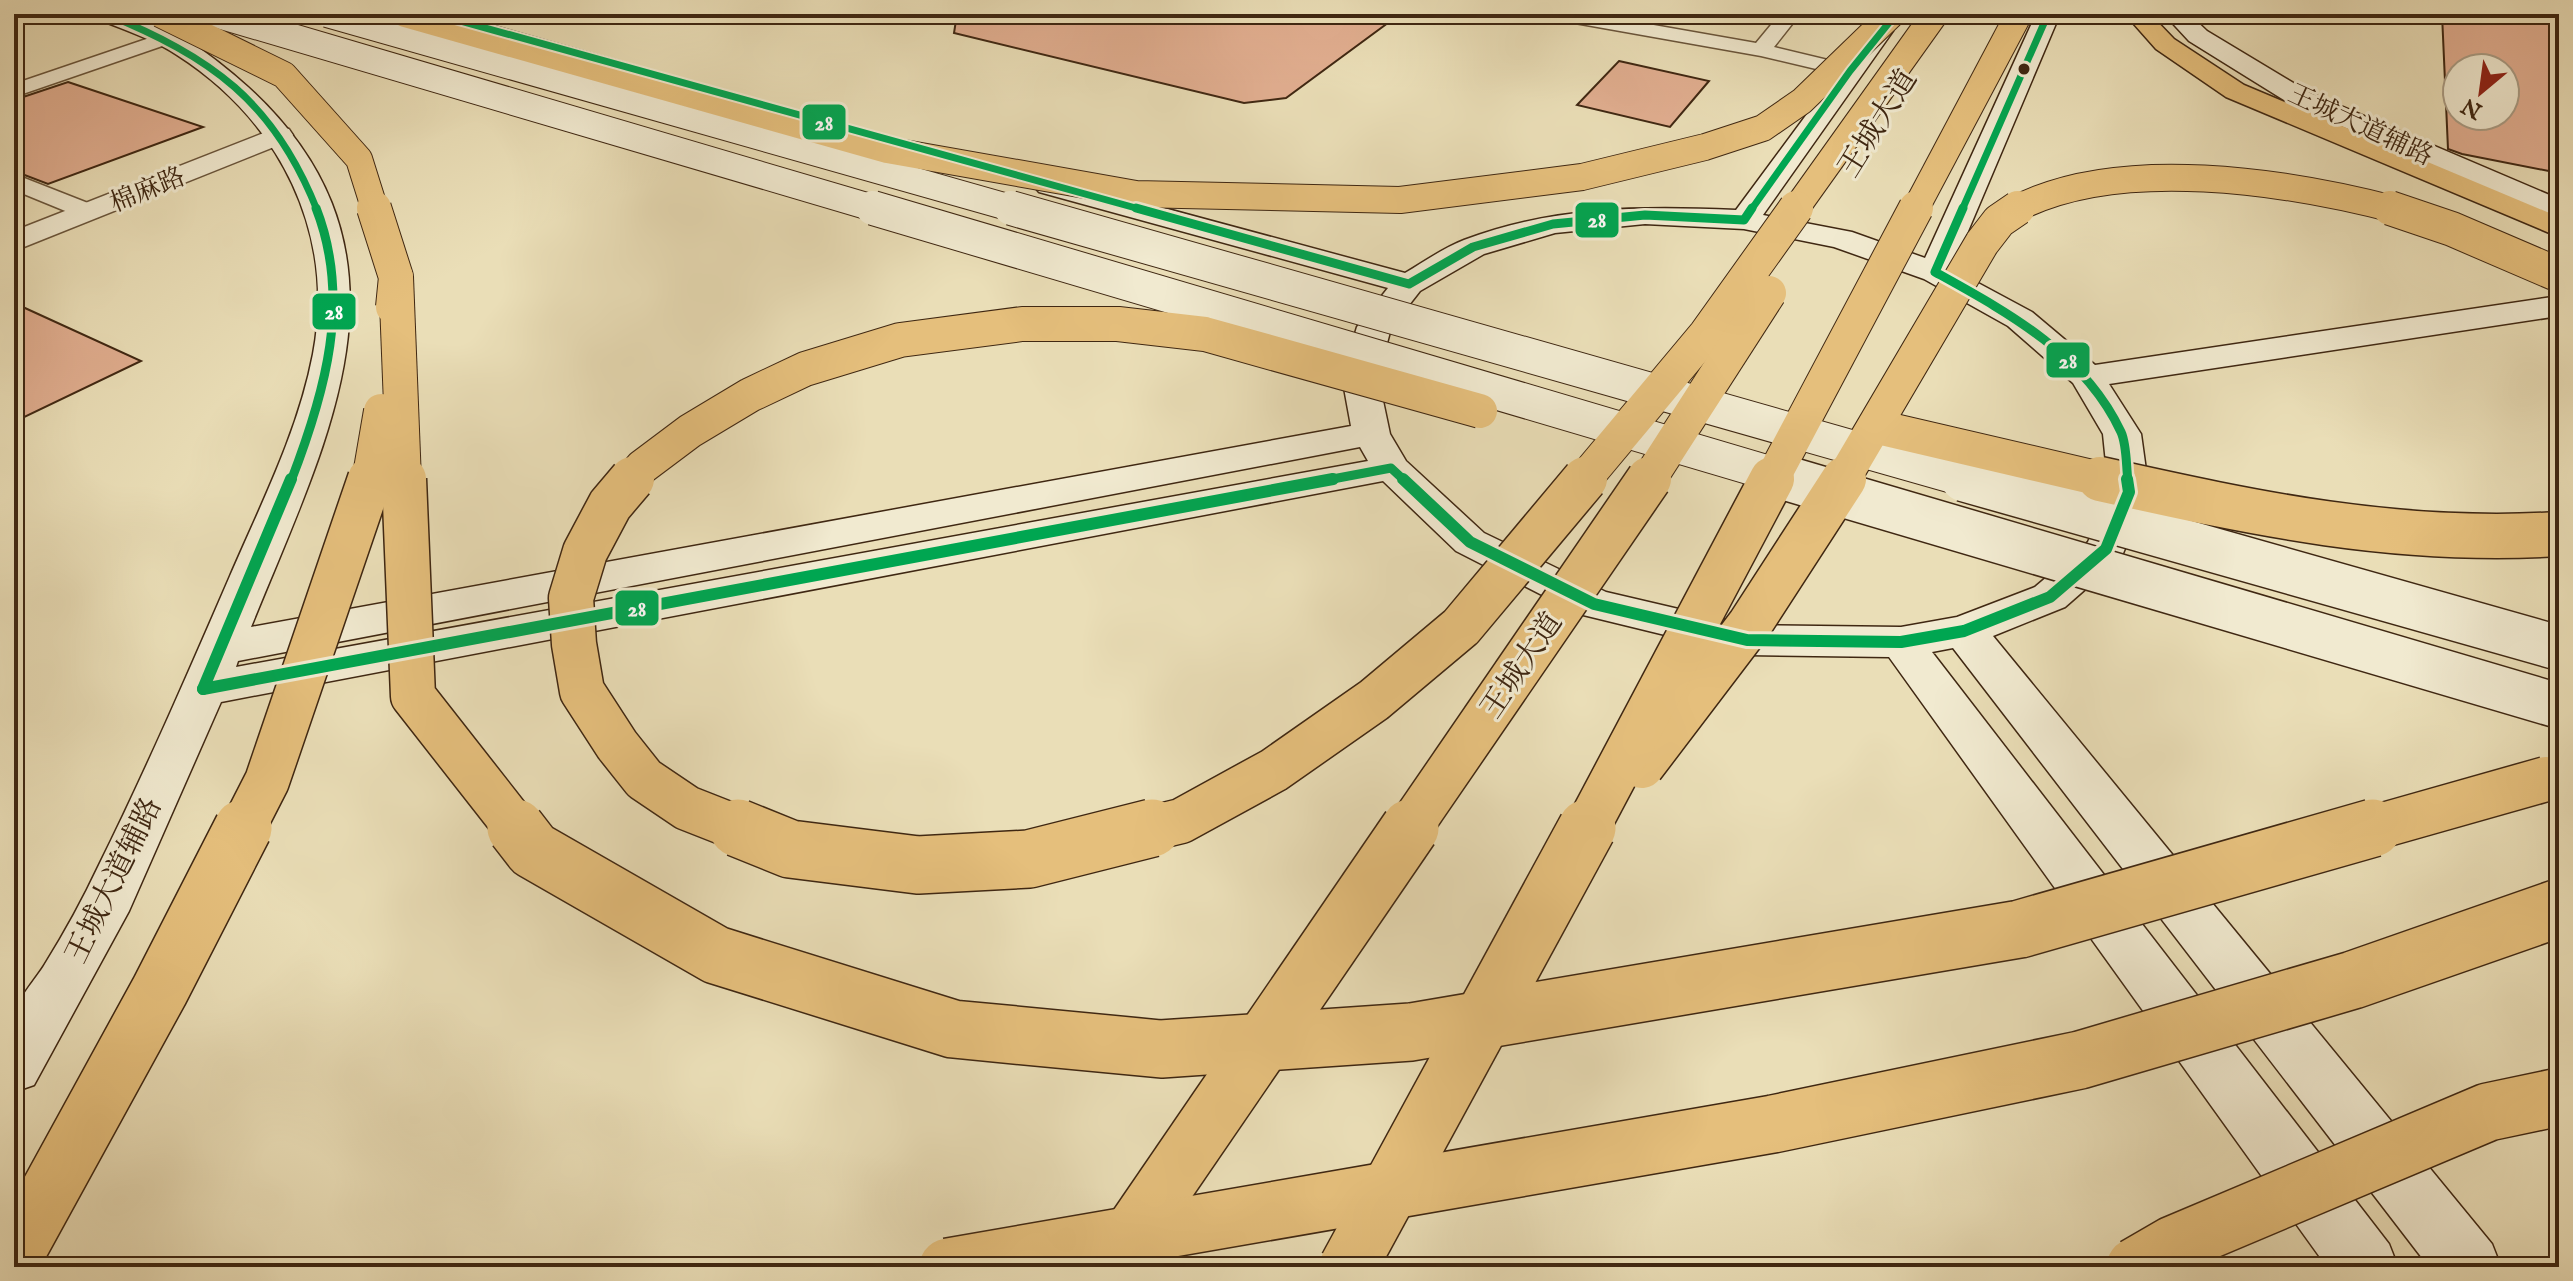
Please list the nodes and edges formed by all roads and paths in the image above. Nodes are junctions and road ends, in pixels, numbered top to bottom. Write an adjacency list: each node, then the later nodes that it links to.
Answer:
1 (106, 14): 15 (main road, 王城大道辅路)
2 (215, 14): 43 (main road, bridge)
3 (327, 14): 22 (main road, bridge)
4 (405, 14): 8 (highway, bridge)
5 (435, 14): 32 (main road)
6 (1558, 14): 16 (lane)
7 (1789, 14): 16 (lane)
8 (1894, 14): 17 (main road)
9 (1935, 14): 35 (highway, bridge)
10 (1946, 14): 52 (highway, 王城大道, bridge)
11 (2019, 14): 46 (highway, bridge)
12 (2048, 14): 29 (main road)
13 (2137, 14): 19 (highway)
14 (2176, 14): 23 (main road, 王城大道辅路)
15 (162, 27): 18 (lane); 20 (main road, 王城大道辅路); 31 (highway, bridge)
16 (1761, 50): 17 (lane)
17 (1850, 71): 25 (main road)
18 (14, 91)
19 (2235, 91): 26 (highway); 27 (highway)
20 (279, 135): 24 (main road, 棉麻路); 42 (main road, 王城大道辅路)
21 (14, 181): 24 (lane)
22 (988, 201): 36 (main road, bridge); 41 (main road, bridge)
23 (2559, 210)
24 (89, 212): 28 (main road, 棉麻路)
25 (1744, 220): 29 (main road); 32 (main road)
26 (2559, 228)
27 (2559, 241)
28 (14, 242)
29 (1935, 272): 34 (main road)
30 (2559, 275): 46 (highway, bridge)
31 (396, 277): 45 (highway, bridge); 50 (highway, bridge)
32 (1409, 284): 37 (main road)
33 (2559, 306): 34 (main road)
34 (2087, 377): 39 (main road)
35 (1480, 411): 43 (main road, bridge)
36 (1886, 429): 38 (highway, bridge)
37 (1381, 451): 40 (main road); 42 (main road)
38 (2559, 534)
39 (1964, 631): 40 (main road); 56 (main road)
40 (1901, 642): 55 (main road)
41 (2559, 648)
42 (213, 668): 48 (main road, 王城大道辅路)
43 (2462, 678): 44 (main road, bridge)
44 (2559, 706)
45 (2559, 774)
46 (1572, 856): 53 (highway, bridge)
47 (2559, 908): 51 (highway, bridge)
48 (14, 1066)
49 (2559, 1097): 54 (highway, bridge)
50 (14, 1256)
51 (948, 1267)
52 (1109, 1267)
53 (1348, 1267)
54 (2135, 1267)
55 (2366, 1267)
56 (2469, 1267)

